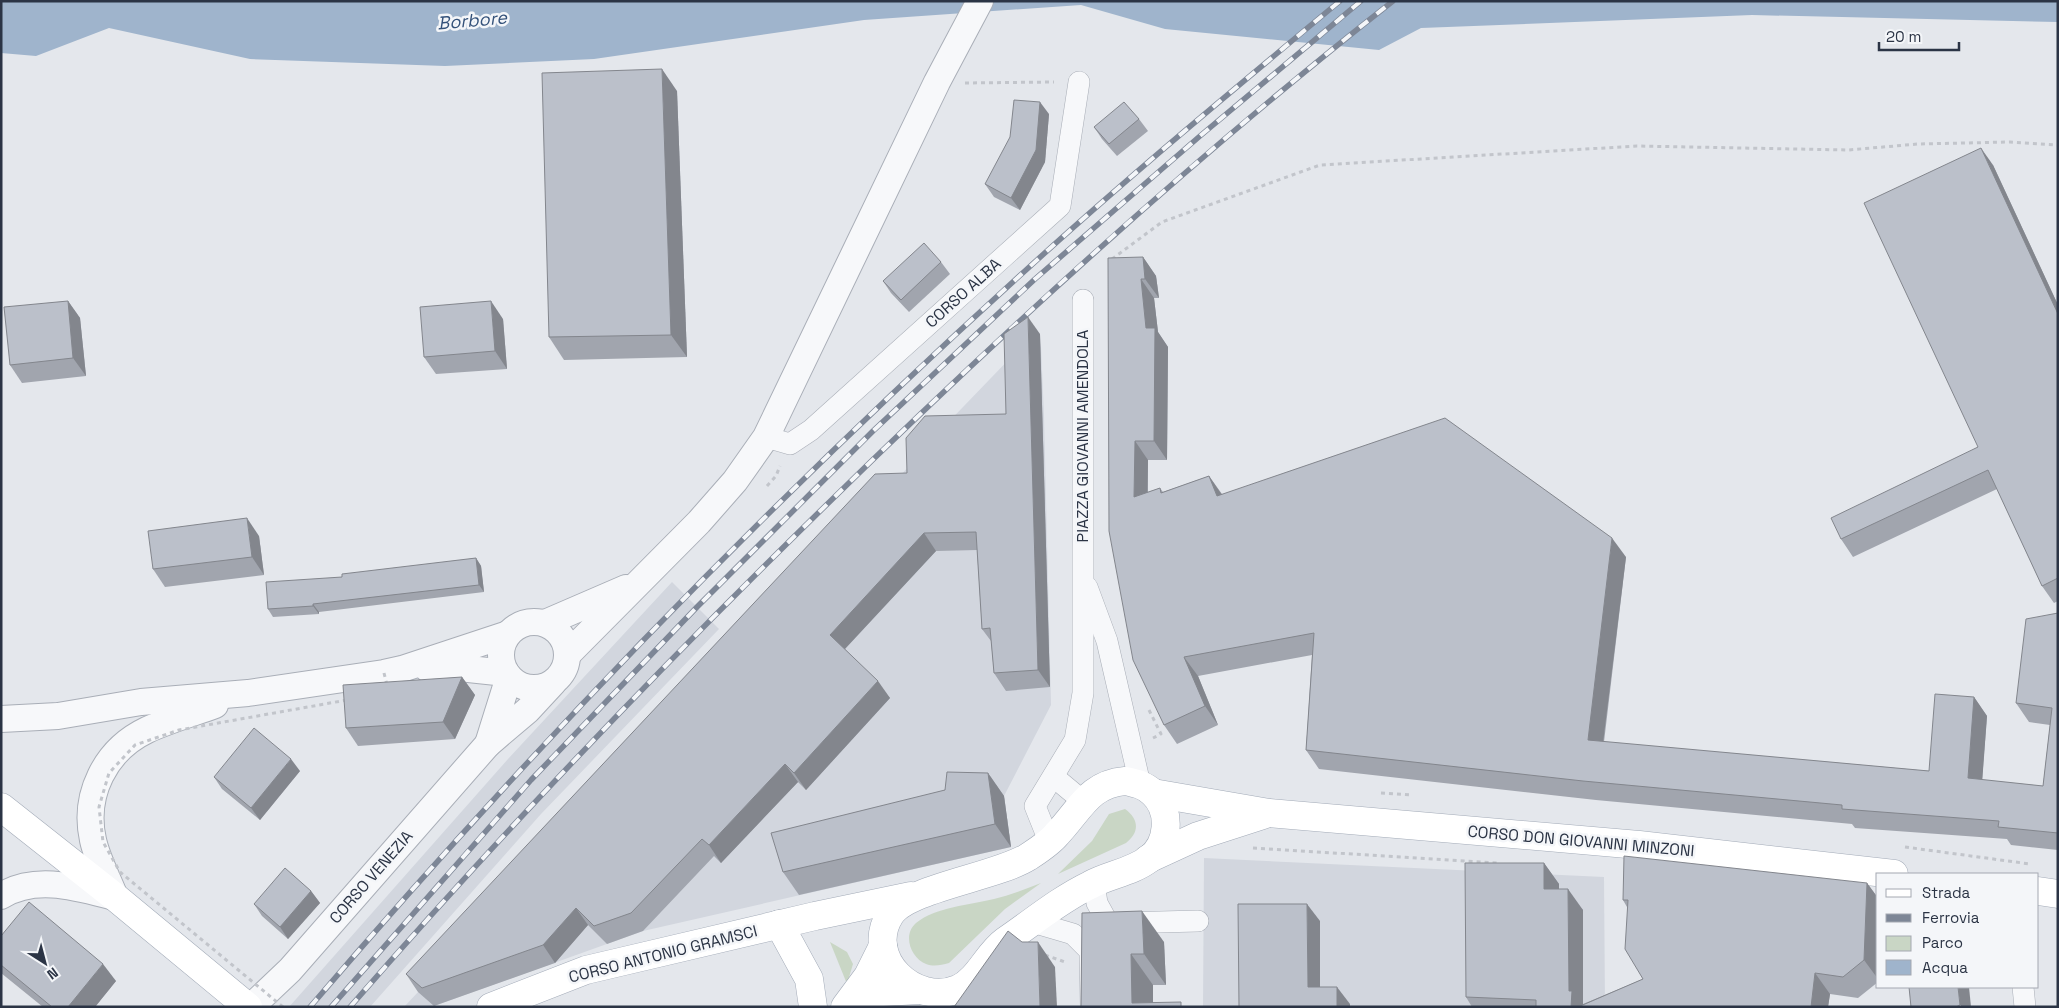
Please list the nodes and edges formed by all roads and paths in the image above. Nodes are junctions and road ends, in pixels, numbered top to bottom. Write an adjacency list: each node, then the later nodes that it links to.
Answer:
1 (980, 1): 7 (street)
2 (1079, 82): 3 (path); 7 (street, CORSO ALBA)
3 (964, 83)
4 (2058, 145): 5 (path)
5 (1109, 261)
6 (1083, 300): 8 (street, PIAZZA GIOVANNI AMENDOLA)
7 (766, 437): 9 (street)
8 (1082, 573): 21 (street, PIAZZA GIOVANNI AMENDOLA); 22 (street, PIAZZA GIOVANNI AMENDOLA)
9 (638, 583): 10 (street); 12 (street)
10 (545, 623): 11 (street); 12 (street)
11 (508, 634): 13 (street); 14 (street)
12 (568, 654): 15 (street)
13 (507, 675): 14 (street); 15 (street); 20 (street, CORSO VENEZIA)
14 (392, 678): 16 (street)
15 (553, 683): 20 (street, CORSO VENEZIA)
16 (248, 694): 19 (street); 37 (street)
17 (351, 700): 51 (path, bridge)
18 (1148, 706): 21 (path)
19 (1, 719)
20 (488, 744): 50 (street, CORSO VENEZIA)
21 (1132, 749): 23 (street, PIAZZA GIOVANNI AMENDOLA)
22 (1054, 777): 24 (street); 27 (street, PIAZZA GIOVANNI AMENDOLA)
23 (1146, 788): 24 (main road); 26 (main road, CORSO DON GIOVANNI MINZONI); 29 (main road, PIAZZA GIOVANNI AMENDOLA)
24 (1084, 802): 27 (main road)
25 (1, 807): 37 (main road)
26 (1268, 813): 29 (main road, CORSO DON GIOVANNI MINZONI); 31 (main road, CORSO DON GIOVANNI MINZONI)
27 (1049, 841): 35 (main road)
28 (1246, 848): 30 (path)
29 (1148, 859): 32 (main road)
30 (1502, 863)
31 (1885, 873)
32 (1094, 883): 39 (main road); 40 (street)
33 (2039, 891): 34 (main road)
34 (2058, 894)
35 (917, 895): 41 (main road, CORSO ANTONIO GRAMSCI); 43 (main road)
36 (1, 896): 37 (street)
37 (115, 897): 50 (main road)
38 (1198, 921): 40 (street)
39 (1032, 922): 42 (street); 46 (main road)
40 (1108, 923): 42 (street)
41 (779, 924): 52 (main road, CORSO ANTONIO GRAMSCI); 53 (main road, CORSO ANTONIO GRAMSCI)
42 (1060, 930): 55 (street)
43 (883, 946): 48 (main road); 49 (main road)
44 (1043, 954): 45 (path)
45 (1072, 962)
46 (974, 978): 48 (main road); 54 (main road)
47 (2023, 988): 56 (street)
48 (920, 990): 49 (main road)
49 (847, 1005)
50 (249, 1007)
51 (283, 1007)
52 (491, 1007)
53 (813, 1007)
54 (957, 1007)
55 (1091, 1007)
56 (2025, 1007)

